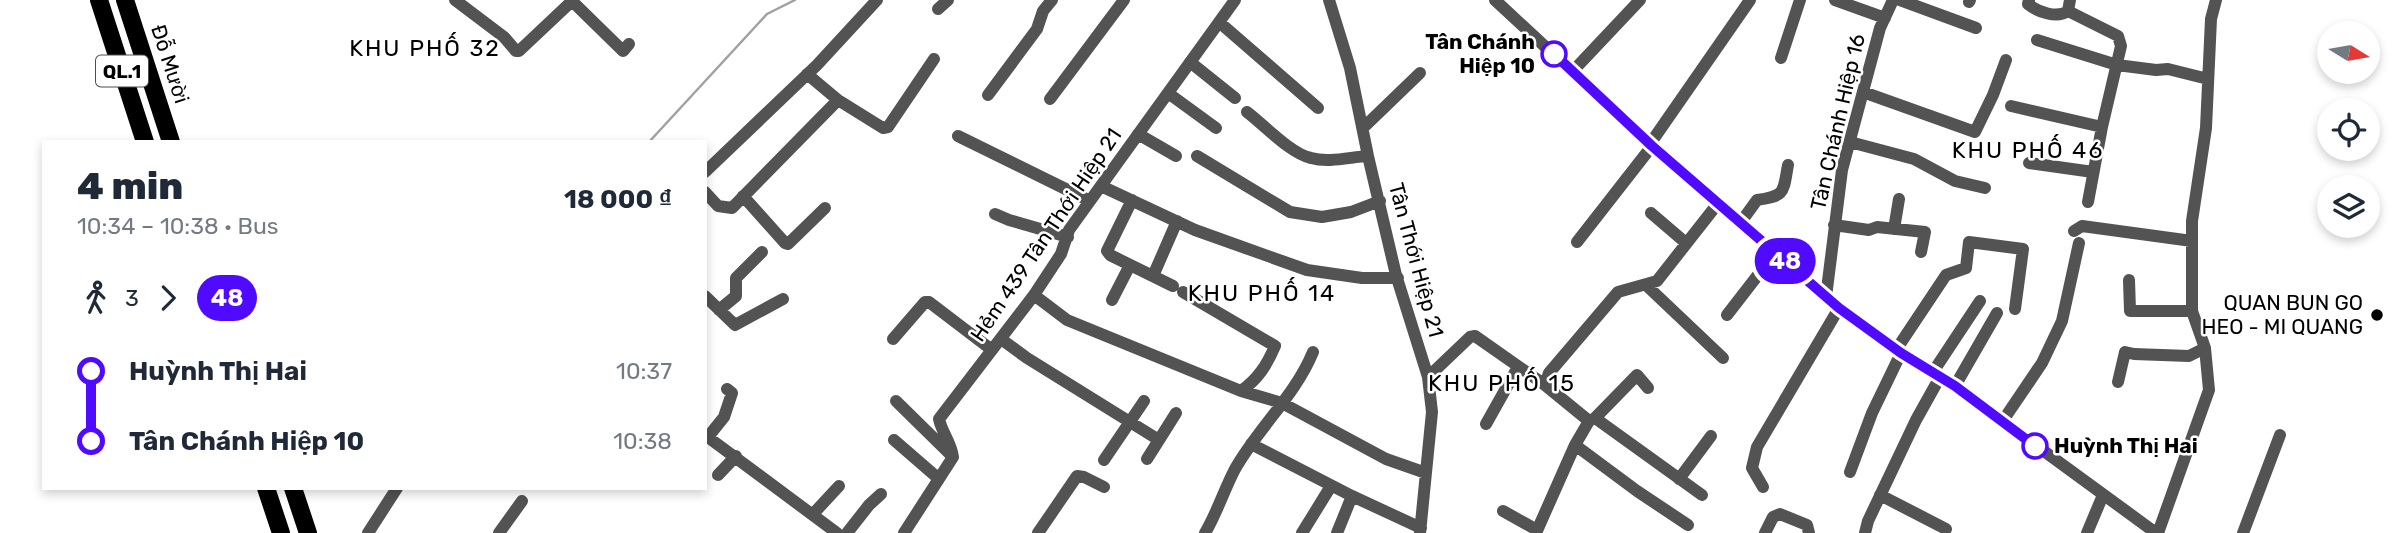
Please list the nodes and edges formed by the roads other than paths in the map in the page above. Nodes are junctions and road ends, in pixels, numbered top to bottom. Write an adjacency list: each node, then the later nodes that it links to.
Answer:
1 (99, 0): 49 (highway, QL.1)
2 (109, 0): 50 (highway, Đỗ Mười / QL.1)
3 (125, 0): 51 (highway, Đỗ Mười / QL.1)
4 (136, 0): 52 (highway, Đỗ Mười / QL.1)
5 (455, 0): 25 (street)
6 (877, 0): 33 (street)
7 (1052, 0): 37 (street)
8 (1124, 0): 39 (street)
9 (1235, 0): 22 (street, Hẻm 439 Tân Thới Hiệp 21)
10 (1329, 0): 44 (street, Tân Thới Hiệp 21)
11 (1495, 0): 31 (street)
12 (1640, 0): 31 (street)
13 (1750, 0): 54 (street)
14 (1801, 0): 26 (street)
15 (1835, 0): 21 (street)
16 (1893, 0): 21 (street, Tân Chánh Hiệp 16)
17 (1900, 0): 23 (street)
18 (2029, 0): 20 (street)
19 (2216, 0): 34 (street)
20 (2069, 5): 30 (street)
21 (1885, 18): 35 (street, Tân Chánh Hiệp 16)
22 (1219, 22): 29 (street, Hẻm 439 Tân Thới Hiệp 21); 42 (street)
23 (1976, 28)
24 (2037, 40): 30 (street)
25 (629, 44)
26 (1781, 58)
27 (934, 59): 40 (street)
28 (2006, 61): 35 (street)
29 (1190, 62): 36 (street, Hẻm 439 Tân Thới Hiệp 21); 38 (street)
30 (2117, 65): 34 (street); 45 (street)
31 (1572, 72): 54 (street)
32 (1420, 73): 44 (street)
33 (807, 74): 40 (street); 60 (street)
34 (2208, 79): 80 (street)
35 (1863, 92): 53 (street, Tân Chánh Hiệp 16)
36 (1167, 93): 46 (street); 47 (street, Hẻm 439 Tân Thới Hiệp 21)
37 (988, 95)
38 (1235, 98)
39 (1050, 99)
40 (838, 100): 65 (street)
41 (2011, 106): 45 (street)
42 (1318, 108)
43 (1247, 112): 57 (street)
44 (1364, 127): 57 (street, Tân Thới Hiệp 21)
45 (2102, 127): 61 (street)
46 (1216, 128)
47 (1138, 134): 55 (street); 62 (street, Hẻm 439 Tân Thới Hiệp 21)
48 (958, 136): 68 (street)
49 (144, 140)
50 (153, 140)
51 (170, 140)
52 (181, 140)
53 (1850, 142): 63 (street); 77 (street, Tân Chánh Hiệp 16)
54 (1651, 145): 70 (street); 81 (street)
55 (1176, 156)
56 (1197, 156): 69 (street)
57 (1368, 156): 69 (street, Tân Thới Hiệp 21)
58 (2029, 163): 61 (street)
59 (1788, 164): 76 (street)
60 (707, 170)
61 (2093, 172): 71 (street)
62 (1101, 186): 67 (street); 68 (street, Hẻm 439 Tân Thới Hiệp 21)
63 (1985, 188)
64 (707, 194): 65 (street)
65 (743, 196): 72 (street)
66 (1899, 199): 78 (street)
67 (1132, 200): 75 (street); 86 (street)
68 (1090, 201): 79 (street, Hẻm 439 Tân Thới Hiệp 21)
69 (1380, 201): 88 (street, Tân Thới Hiệp 21)
70 (1719, 202): 76 (street); 82 (street)
71 (2088, 202)
72 (825, 208)
73 (1651, 213): 82 (street)
74 (995, 214): 79 (street)
75 (1177, 221): 87 (street); 88 (street)
76 (1741, 222): 85 (street)
77 (1834, 225): 78 (street); 92 (street, Tân Chánh Hiệp 16)
78 (1894, 229): 83 (street)
79 (1068, 237): 91 (street, Hẻm 439 Tân Thới Hiệp 21)
80 (2192, 241): 100 (street); 124 (street)
81 (1577, 242)
82 (1686, 243): 90 (street)
83 (1921, 252)
84 (762, 253): 99 (street)
85 (1775, 253): 92 (street); 102 (street)
86 (1130, 265): 87 (street); 95 (street)
87 (1153, 276): 117 (street)
88 (1398, 278): 111 (street, Tân Thới Hiệp 21)
89 (2129, 281): 100 (street)
90 (1646, 285): 108 (street); 113 (street)
91 (1034, 295): 104 (street, Hẻm 439 Tân Thới Hiệp 21); 117 (street)
92 (1826, 297): 97 (street)
93 (707, 298): 99 (street)
94 (783, 299): 99 (street)
95 (1112, 300)
96 (1980, 301): 110 (street)
97 (1839, 308): 106 (street); 146 (street)
98 (2015, 309): 106 (street)
99 (719, 310)
100 (2192, 311): 105 (street)
101 (1997, 313): 114 (street)
102 (1727, 315)
103 (893, 339): 104 (street)
104 (997, 344): 123 (street); 135 (street, Hẻm 439 Tân Thới Hiệp 21)
105 (2205, 348): 112 (street); 181 (street)
106 (1899, 351): 110 (street); 138 (street)
107 (1313, 352): 120 (street)
108 (1723, 358)
109 (1518, 367): 111 (street); 113 (street); 125 (street)
110 (1936, 374): 114 (street); 154 (street)
111 (1428, 377): 139 (street, Tân Thới Hiệp 21)
112 (2118, 382)
113 (1545, 385): 122 (street)
114 (1955, 386): 124 (street)
115 (1648, 388): 122 (street)
116 (727, 389): 126 (street)
117 (1241, 391): 120 (street)
118 (896, 401): 135 (street)
119 (1144, 401): 123 (street)
120 (1282, 403): 132 (street); 139 (street)
121 (1176, 413): 131 (street)
122 (1592, 420): 133 (street); 142 (street)
123 (1130, 422): 131 (street); 137 (street)
124 (2002, 422): 155 (street)
125 (1486, 424)
126 (707, 435)
127 (2280, 435): 182 (street)
128 (1711, 436): 142 (street)
129 (707, 437): 134 (street)
130 (894, 440): 141 (street)
131 (1159, 440): 136 (street)
132 (1251, 444): 144 (street); 174 (street)
133 (1575, 445): 160 (street); 163 (street)
134 (736, 456): 140 (street); 159 (street)
135 (953, 457): 141 (street)
136 (1147, 459)
137 (1104, 460)
138 (1850, 471)
139 (1426, 473): 162 (street, Tân Thới Hiệp 21)
140 (718, 475)
141 (939, 479): 172 (street)
142 (1679, 479): 153 (street)
143 (839, 486): 159 (street)
144 (1331, 486): 156 (street); 175 (street)
145 (1104, 487): 173 (street)
146 (1763, 487)
147 (257, 490): 164 (highway)
148 (267, 490): 165 (highway)
149 (283, 490): 166 (highway)
150 (294, 490): 167 (highway)
151 (396, 490): 168 (street)
152 (881, 494): 171 (street)
153 (1702, 495)
154 (1880, 495): 161 (street); 179 (street)
155 (2103, 495): 180 (street); 181 (street)
156 (1352, 496): 162 (street); 176 (street)
157 (522, 501): 169 (street)
158 (1503, 511): 163 (street)
159 (813, 514): 170 (street)
160 (1688, 525)
161 (1946, 529)
162 (1420, 531)
163 (1537, 532)
164 (270, 533)
165 (281, 533)
166 (297, 533)
167 (308, 533)
168 (368, 533)
169 (499, 533)
170 (837, 533)
171 (847, 533)
172 (904, 533)
173 (1038, 533)
174 (1205, 533)
175 (1302, 533)
176 (1338, 533)
177 (1765, 533): 178 (street)
178 (1809, 533)
179 (1865, 533)
180 (2087, 533)
181 (2157, 533)
182 (2243, 533)

